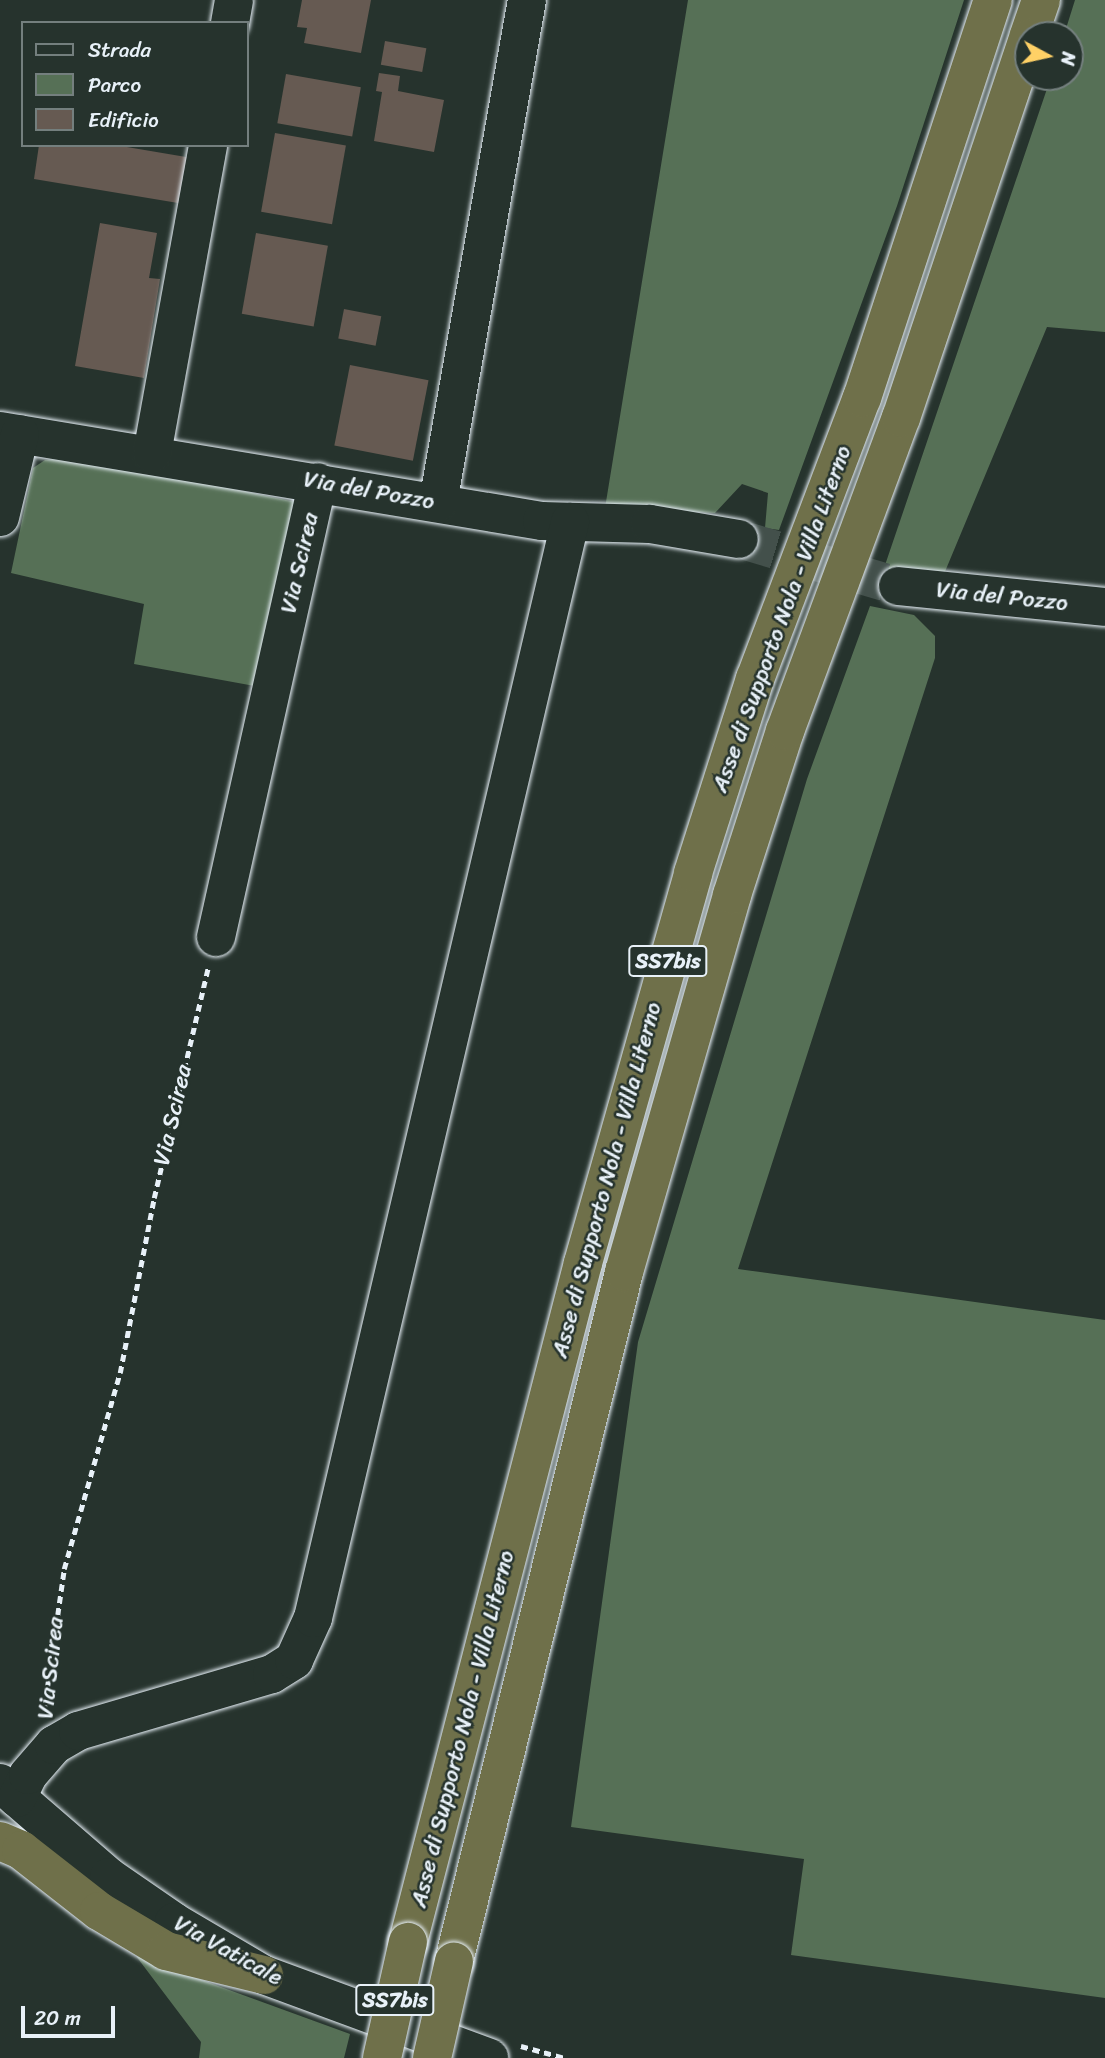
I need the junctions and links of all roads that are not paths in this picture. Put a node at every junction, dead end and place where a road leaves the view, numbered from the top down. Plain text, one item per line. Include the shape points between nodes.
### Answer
1 (234, 0) edge
2 (527, 0) edge
3 (993, 0) edge
4 (1041, 0) edge
5 (230, 21) edge
6 (1034, 21) edge
7 (1014, 82) edge
8 (208, 147) edge
9 (10, 433) edge
10 (152, 454) junction
11 (318, 482) junction
12 (438, 503) junction
13 (0, 517) edge
14 (570, 522) junction
15 (739, 539) tunnel mouth
16 (898, 586) tunnel mouth
17 (1105, 607) edge
18 (216, 937) road end
19 (9, 1790) edge
20 (0, 1841) edge
21 (264, 1975) junction
22 (382, 2058) edge
23 (432, 2058) edge
24 (489, 2058) edge

1 - 5 street
2 - 12 street
3 - 22 highway, Asse di Supporto Nola - Villa Literno / SS7bis, bridge via 862,398 755,679 693,873 583,1263
4 - 6 highway, Asse di Supporto Nola - Villa Literno / SS7bis
7 - 23 highway, Asse di Supporto Nola - Villa Literno / SS7bis, bridge via 901,418 785,731 732,895 624,1272
8 - 10 street
9 - 10 street, Via del Pozzo
9 - 13 street
10 - 11 street, Via del Pozzo
11 - 12 street, Via del Pozzo
11 - 18 street, Via Scirea
12 - 14 street, Via del Pozzo
14 - 15 street, Via del Pozzo via 650,524
14 - 19 street via 313,1618 294,1660 272,1674 78,1731 51,1749
16 - 17 street, Via del Pozzo
19 - 21 street, Via Vaticale via 120,1884
20 - 21 highway via 21,1850 99,1911 166,1951
21 - 24 street, Via Vaticale

